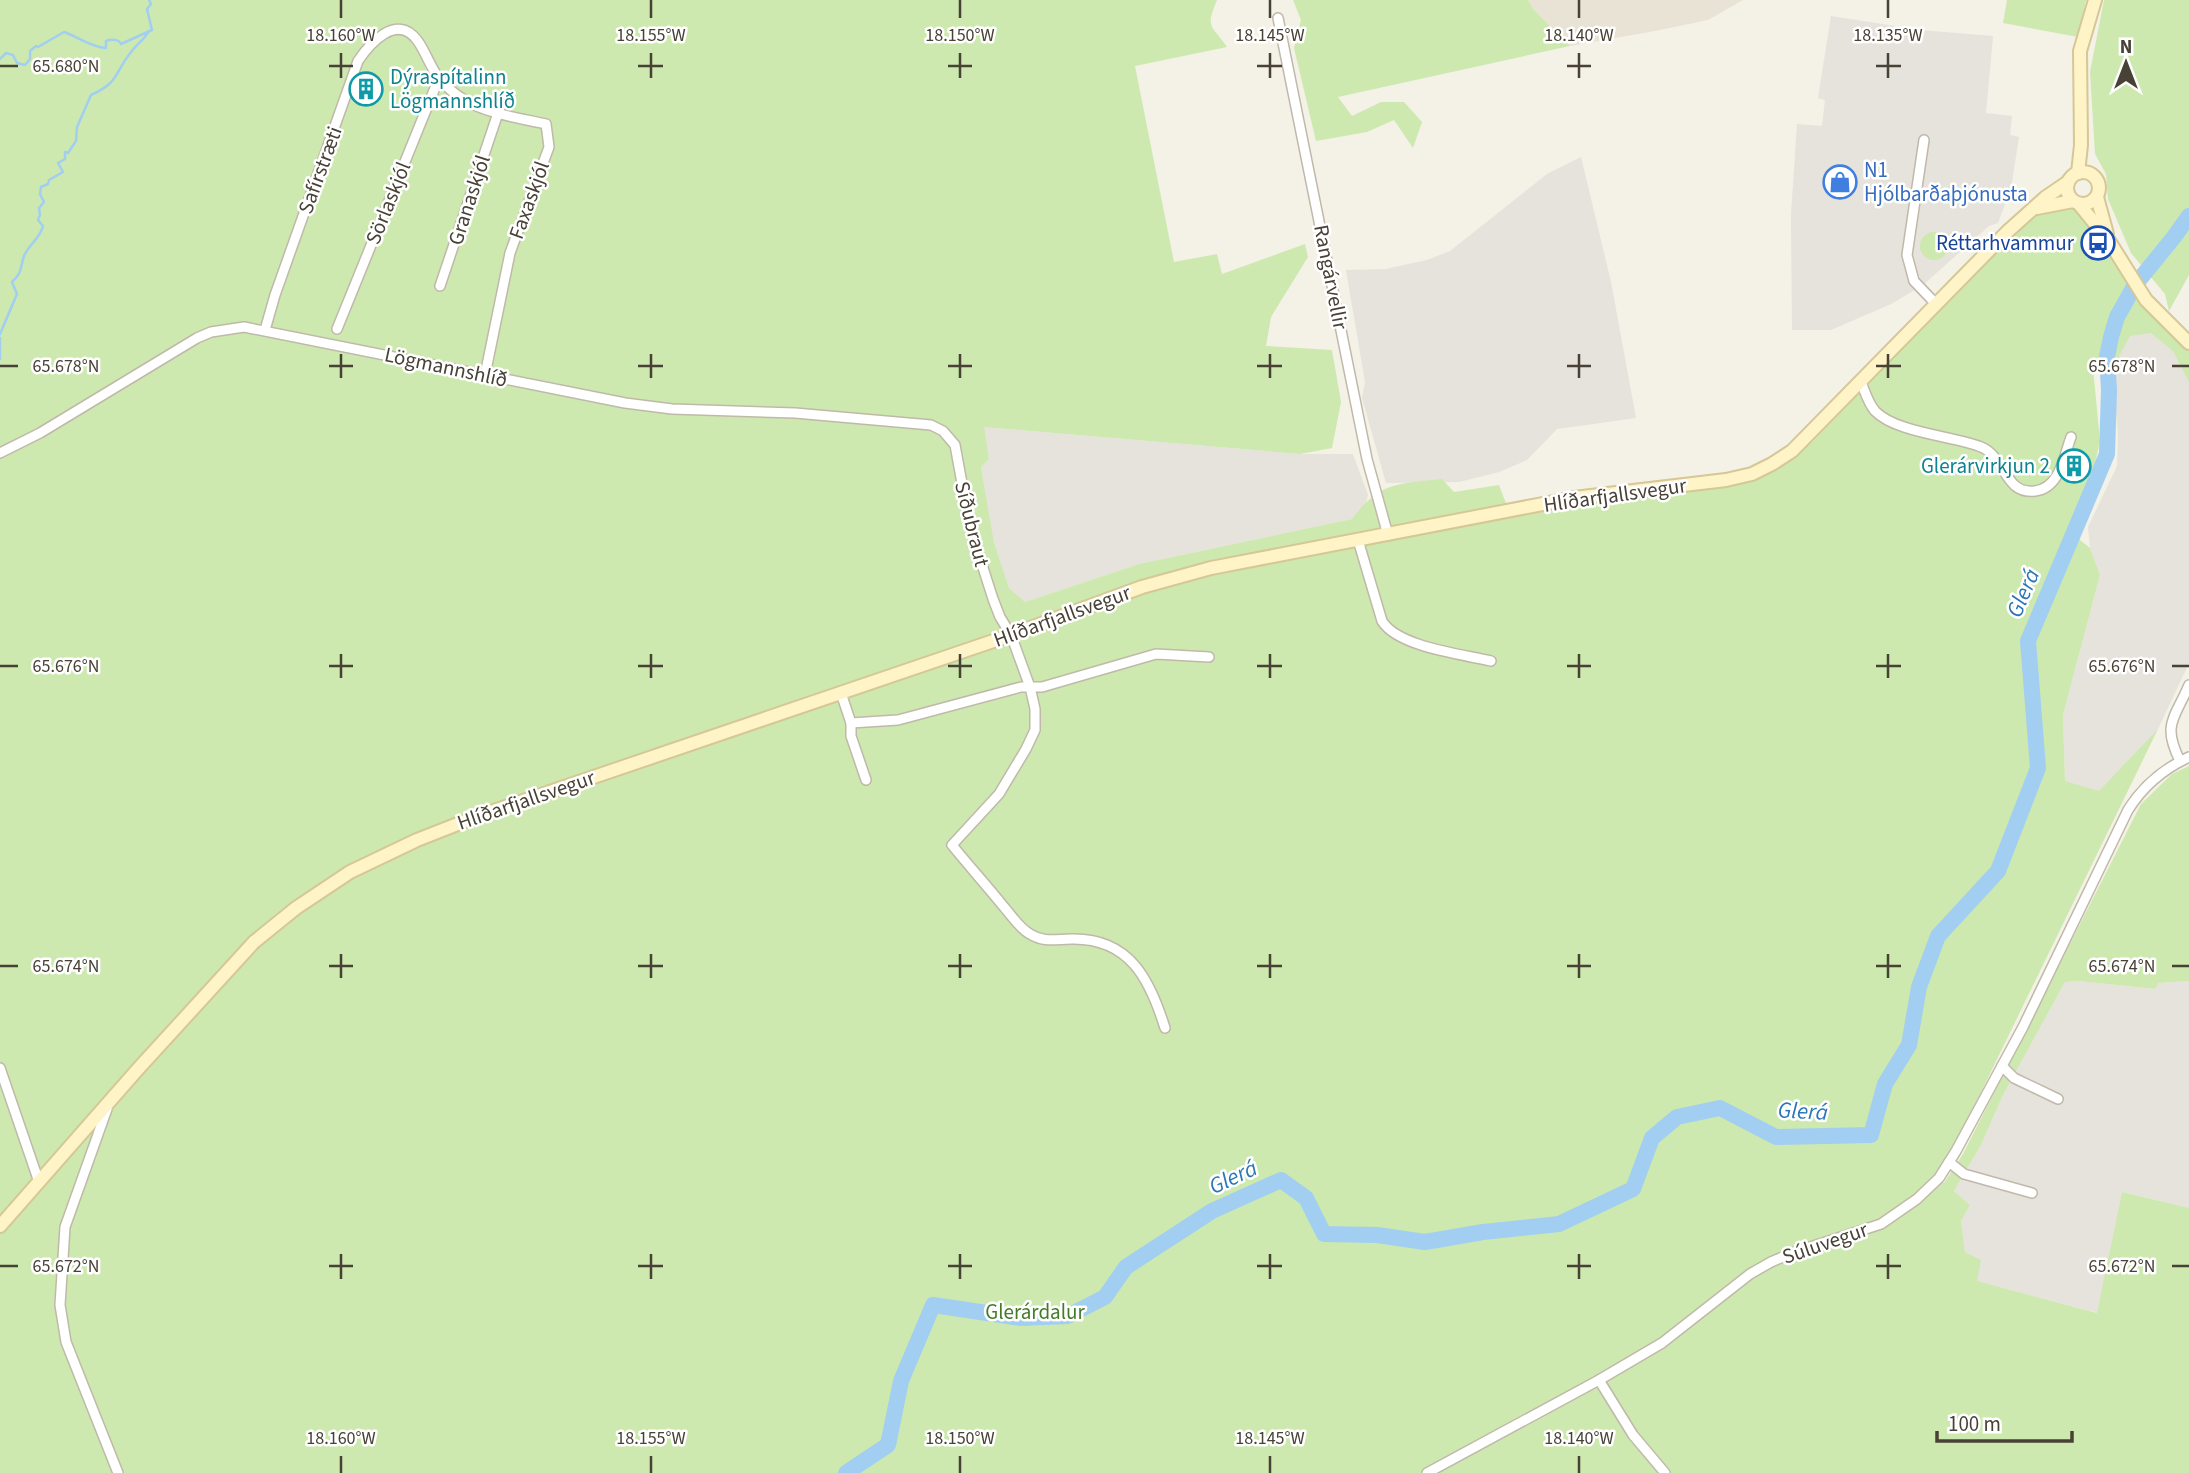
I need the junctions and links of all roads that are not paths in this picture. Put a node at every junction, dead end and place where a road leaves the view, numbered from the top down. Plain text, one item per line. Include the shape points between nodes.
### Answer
1 (2095, 0) edge
2 (1278, 18) dead end
3 (399, 29) joint
4 (439, 78) junction
5 (498, 113) junction
6 (1924, 140) dead end
7 (2084, 173) junction
8 (2068, 183) junction
9 (2097, 197) junction
10 (2076, 202) junction
11 (2034, 209) junction
12 (2109, 242) junction
13 (440, 286) dead end
14 (1936, 304) junction
15 (337, 329) dead end
16 (265, 330) junction
17 (2189, 344) edge
18 (485, 375) junction
19 (1861, 382) junction
20 (925, 424) joint
21 (2071, 437) dead end
22 (0, 453) edge
23 (1388, 535) junction
24 (1359, 540) junction
25 (1011, 635) junction
26 (1209, 657) dead end
27 (1490, 661) dead end
28 (2189, 685) edge
29 (1030, 687) junction
30 (841, 693) junction
31 (851, 723) junction
32 (2185, 759) edge
33 (866, 780) dead end
34 (1165, 1028) dead end
35 (2002, 1066) junction
36 (0, 1068) edge
37 (2058, 1099) dead end
38 (108, 1104) junction
39 (1949, 1162) junction
40 (39, 1182) junction
41 (2032, 1192) dead end
42 (0, 1226) edge
43 (1599, 1380) junction
44 (118, 1473) edge
45 (1427, 1473) edge
46 (1665, 1473) edge

1 - 7 main road via 2080,51
2 - 23 street, Rangárvellir via 1367,459
3 - 4 street, Faxaskjól via 416,39
3 - 16 street, Safírstræti via 376,38 358,61
4 - 5 street, Faxaskjól via 462,99
4 - 15 street, Sörlaskjól
5 - 13 street, Granaskjól
5 - 18 street, Faxaskjól via 547,124 549,147 510,253
6 - 14 street via 1907,255 1914,281
7 - 8 main road
7 - 9 main road via 2099,183
8 - 10 main road
8 - 11 main road, Hlíðarfjallsvegur
9 - 10 main road via 2089,204
9 - 12 main road
10 - 11 main road, Hlíðarfjallsvegur
10 - 12 main road
11 - 14 main road, Hlíðarfjallsvegur
12 - 17 main road via 2146,300
14 - 19 main road, Hlíðarfjallsvegur
16 - 18 street, Lögmannshlíð
16 - 22 street, Lögmannshlíð via 228,328 197,338
18 - 20 street, Lögmannshlíð via 672,409
19 - 21 street via 1870,405 1882,417 1926,434 1981,447 1993,454 2008,480 2022,490 2040,491 2054,481
19 - 23 main road, Hlíðarfjallsvegur via 1792,451 1752,474 1574,498
20 - 25 street, Síðubraut via 943,431 955,445 970,527 993,599
23 - 24 main road, Hlíðarfjallsvegur
24 - 25 main road, Hlíðarfjallsvegur via 1175,578
24 - 27 street via 1382,621 1390,632
25 - 29 street, Síðubraut
25 - 30 main road, Hlíðarfjallsvegur
26 - 29 street via 1156,654
28 - 32 street via 2169,728 2170,738
29 - 31 street via 898,720
29 - 34 street, Síðubraut via 1035,730 1026,749 999,794 952,845 1028,933 1047,941 1091,941 1125,957 1151,987
30 - 31 street
30 - 38 main road, Hlíðarfjallsvegur via 472,818 349,872 254,942
31 - 33 street
32 - 35 street, Súluvegur via 2155,778 2128,810
35 - 37 street
35 - 39 street, Súluvegur
36 - 40 street
38 - 40 main road, Hlíðarfjallsvegur
38 - 44 street, Hlíðarfjallsvegur via 65,1227 60,1305 66,1342
39 - 41 street via 1964,1174
39 - 43 street, Súluvegur via 1917,1199 1881,1224 1793,1252 1750,1274 1662,1343
40 - 42 main road, Hlíðarfjallsvegur
43 - 45 street, Súluvegur
43 - 46 street via 1633,1435

